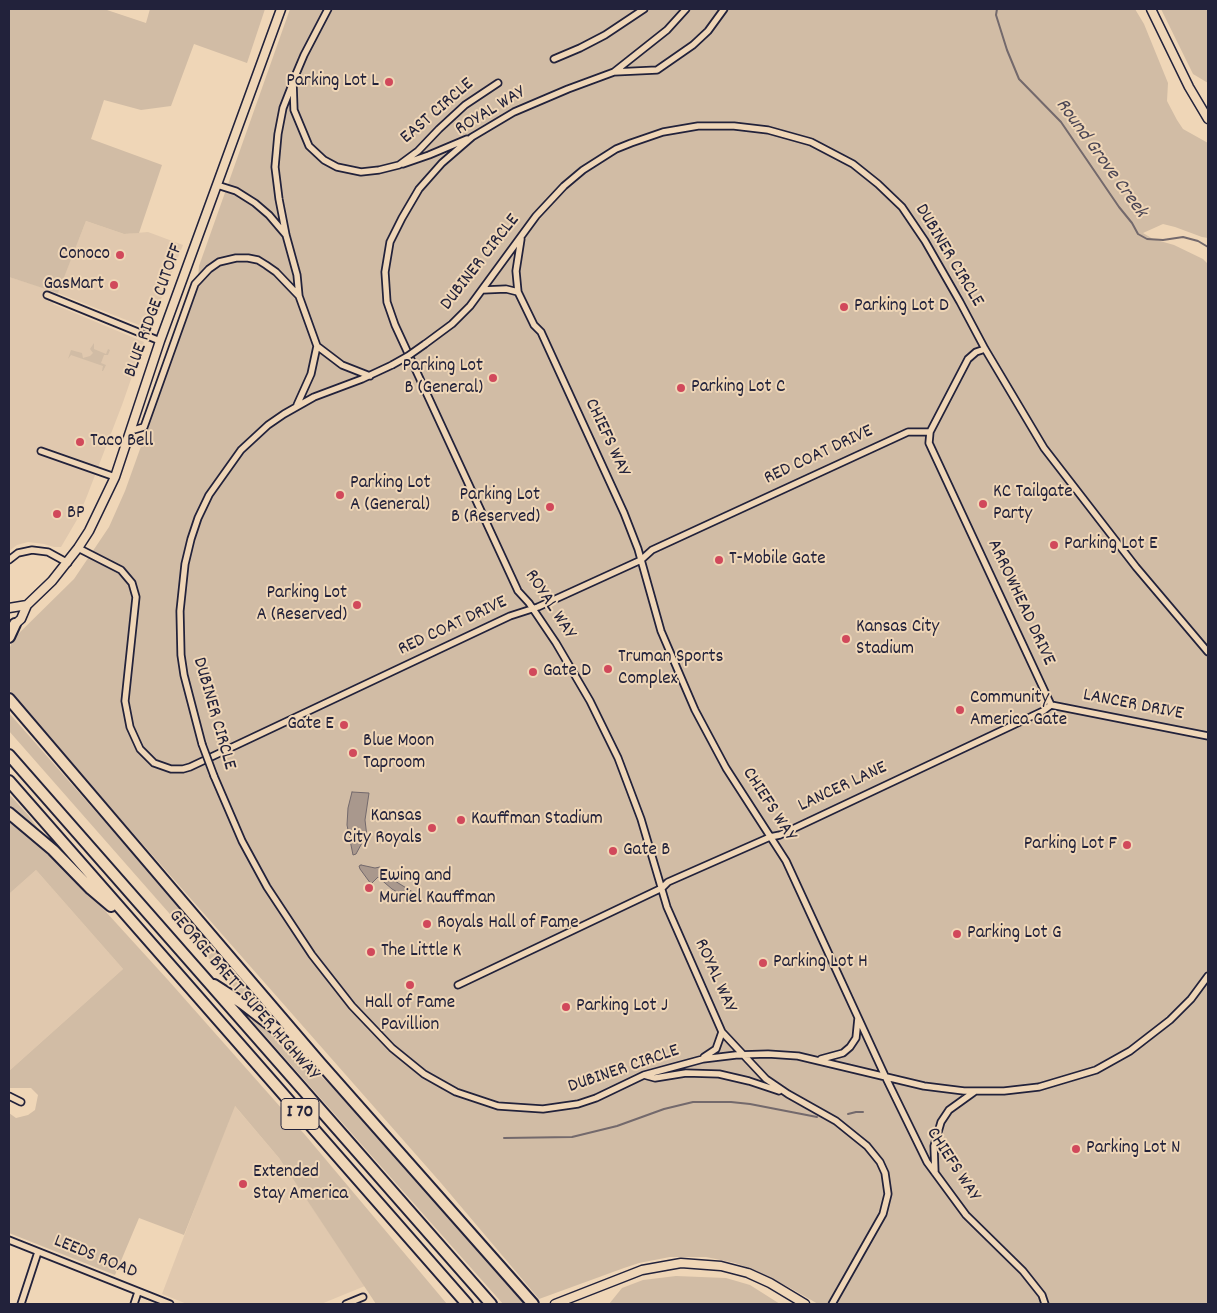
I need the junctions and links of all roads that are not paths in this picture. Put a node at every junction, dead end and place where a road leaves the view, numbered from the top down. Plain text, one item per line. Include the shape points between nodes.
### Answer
1 (281, 9) edge
2 (328, 9) edge
3 (644, 9) edge
4 (686, 9) edge
5 (724, 9) edge
6 (1151, 9) edge
7 (554, 59) dead end
8 (614, 72) junction
9 (294, 81) junction
10 (498, 82) dead end
11 (1208, 117) edge
12 (472, 137) junction
13 (399, 165) junction
14 (217, 185) junction
15 (286, 235) junction
16 (521, 236) junction
17 (484, 290) junction
18 (518, 292) junction
19 (47, 295) dead end
20 (298, 296) junction
21 (160, 341) junction
22 (317, 346) junction
23 (985, 349) junction
24 (370, 376) junction
25 (298, 405) junction
26 (130, 431) junction
27 (930, 432) junction
28 (41, 450) dead end
29 (115, 477) junction
30 (78, 548) junction
31 (9, 560) edge
32 (641, 560) junction
33 (68, 563) junction
34 (27, 605) junction
35 (9, 608) edge
36 (532, 608) junction
37 (12, 627) edge
38 (9, 637) edge
39 (1208, 652) edge
40 (9, 699) edge
41 (1051, 705) junction
42 (1208, 736) edge
43 (9, 755) edge
44 (9, 781) edge
45 (9, 813) edge
46 (770, 837) junction
47 (662, 888) junction
48 (134, 924) junction
49 (1208, 976) edge
50 (203, 977) junction
51 (458, 985) dead end
52 (858, 1016) junction
53 (722, 1032) junction
54 (742, 1054) junction
55 (819, 1060) junction
56 (694, 1061) junction
57 (320, 1063) junction
58 (644, 1075) junction
59 (885, 1076) junction
60 (974, 1092) junction
61 (788, 1094) junction
62 (9, 1096) edge
63 (21, 1102) dead end
64 (936, 1175) junction
65 (9, 1240) edge
66 (38, 1252) junction
67 (138, 1292) junction
68 (363, 1297) dead end
69 (558, 1303) edge
70 (21, 1304) edge
71 (134, 1304) edge
72 (170, 1304) edge
73 (346, 1304) edge
74 (467, 1304) edge
75 (491, 1304) edge
76 (533, 1304) edge
77 (805, 1304) edge
78 (832, 1304) edge
79 (1046, 1304) edge

1 - 14 main road, BLUE RIDGE CUTOFF
2 - 9 street, EAST CIRCLE
3 - 7 street via 605,35
4 - 8 street, ROYAL WAY via 667,30
5 - 8 street via 708,31 657,70
6 - 11 main road via 1189,87
8 - 12 street, ROYAL WAY via 514,112
9 - 13 street, EAST CIRCLE via 294,110 301,131 309,146 324,160 361,172
9 - 15 street via 283,108 275,167
10 - 13 street, EAST CIRCLE via 465,105
12 - 13 street, EAST CIRCLE
12 - 36 street, ROYAL WAY via 419,189 402,218 390,242 385,272 387,302 518,591
14 - 15 street via 255,202
14 - 21 main road, BLUE RIDGE CUTOFF
15 - 20 street
16 - 17 street, DUBINER CIRCLE
16 - 18 street, CHIEFS WAY via 516,271
16 - 23 street, DUBINER CIRCLE via 575,177 598,159 631,143 663,132 698,126 751,127 782,133 840,156 891,195 926,241
17 - 18 street
17 - 24 street, DUBINER CIRCLE, bridge via 452,324 408,356
18 - 32 street, CHIEFS WAY via 540,332 624,513
19 - 21 street
20 - 22 street
20 - 26 street via 276,272 258,260 236,258 209,269 195,284 144,427
21 - 26 main road, BLUE RIDGE CUTOFF
22 - 24 street via 342,365
22 - 25 street via 311,374
23 - 27 street via 968,359
23 - 39 street, DUBINER CIRCLE via 1049,454 1136,567
24 - 25 street, DUBINER CIRCLE
25 - 58 street, DUBINER CIRCLE, bridge via 268,425 241,450 209,495 191,539 181,597 181,655 202,744 232,820 254,864 312,955 352,1006 377,1033 441,1085 498,1106 556,1108 596,1098
26 - 29 main road, BLUE RIDGE CUTOFF
27 - 32 street, RED COAT DRIVE via 908,432 652,550
27 - 41 street, ARROWHEAD DRIVE via 929,443
28 - 29 street
29 - 30 main road, BLUE RIDGE CUTOFF
30 - 33 main road, BLUE RIDGE CUTOFF
30 - 36 street, RED COAT DRIVE via 121,570 132,583 136,597 126,693 128,717 144,754 154,763 171,769 190,767
31 - 33 street via 18,553 32,550 48,552
32 - 36 street, RED COAT DRIVE
32 - 46 street, CHIEFS WAY via 661,631 695,710 723,763
33 - 34 main road, BLUE RIDGE CUTOFF
34 - 35 main road
34 - 37 main road, BLUE RIDGE CUTOFF
36 - 47 street, ROYAL WAY via 556,643 618,758
37 - 38 highway
40 - 57 highway
41 - 42 street, LANCER DRIVE
41 - 46 street, LANCER LANE
43 - 50 highway, GEORGE BRETT SUPER HIGHWAY / I 70
44 - 48 highway, GEORGE BRETT SUPER HIGHWAY / I 70
45 - 48 highway
46 - 47 street, LANCER LANE via 668,882
46 - 52 street, CHIEFS WAY via 786,861
47 - 51 street, LANCER LANE
47 - 53 street, ROYAL WAY via 666,907
48 - 74 highway, GEORGE BRETT SUPER HIGHWAY / I 70
49 - 60 street, DUBINER CIRCLE via 1170,1020 1131,1050 1096,1070 1039,1087
50 - 57 highway
50 - 75 highway, GEORGE BRETT SUPER HIGHWAY / I 70
52 - 55 street via 856,1038 850,1047 843,1053
52 - 59 street, CHIEFS WAY
53 - 54 street, ROYAL WAY
53 - 56 street via 716,1049
54 - 55 street, DUBINER CIRCLE
54 - 56 street, DUBINER CIRCLE
54 - 61 street, ROYAL WAY via 766,1080
55 - 59 street, DUBINER CIRCLE
56 - 58 street, DUBINER CIRCLE
57 - 76 highway
58 - 61 street via 655,1078 686,1073 719,1074
59 - 60 street, DUBINER CIRCLE via 924,1086
59 - 64 street, CHIEFS WAY
60 - 64 street via 949,1110 941,1122 934,1146
61 - 78 street, ROYAL WAY via 836,1121 867,1146 880,1162 888,1183 883,1214
62 - 63 street
64 - 79 street, CHIEFS WAY via 966,1215 1023,1271
65 - 66 street, LEEDS ROAD
66 - 67 street, LEEDS ROAD
66 - 70 street
67 - 71 street
67 - 72 street, LEEDS ROAD
68 - 73 street
69 - 77 main road via 642,1270 681,1263 721,1266 748,1273

